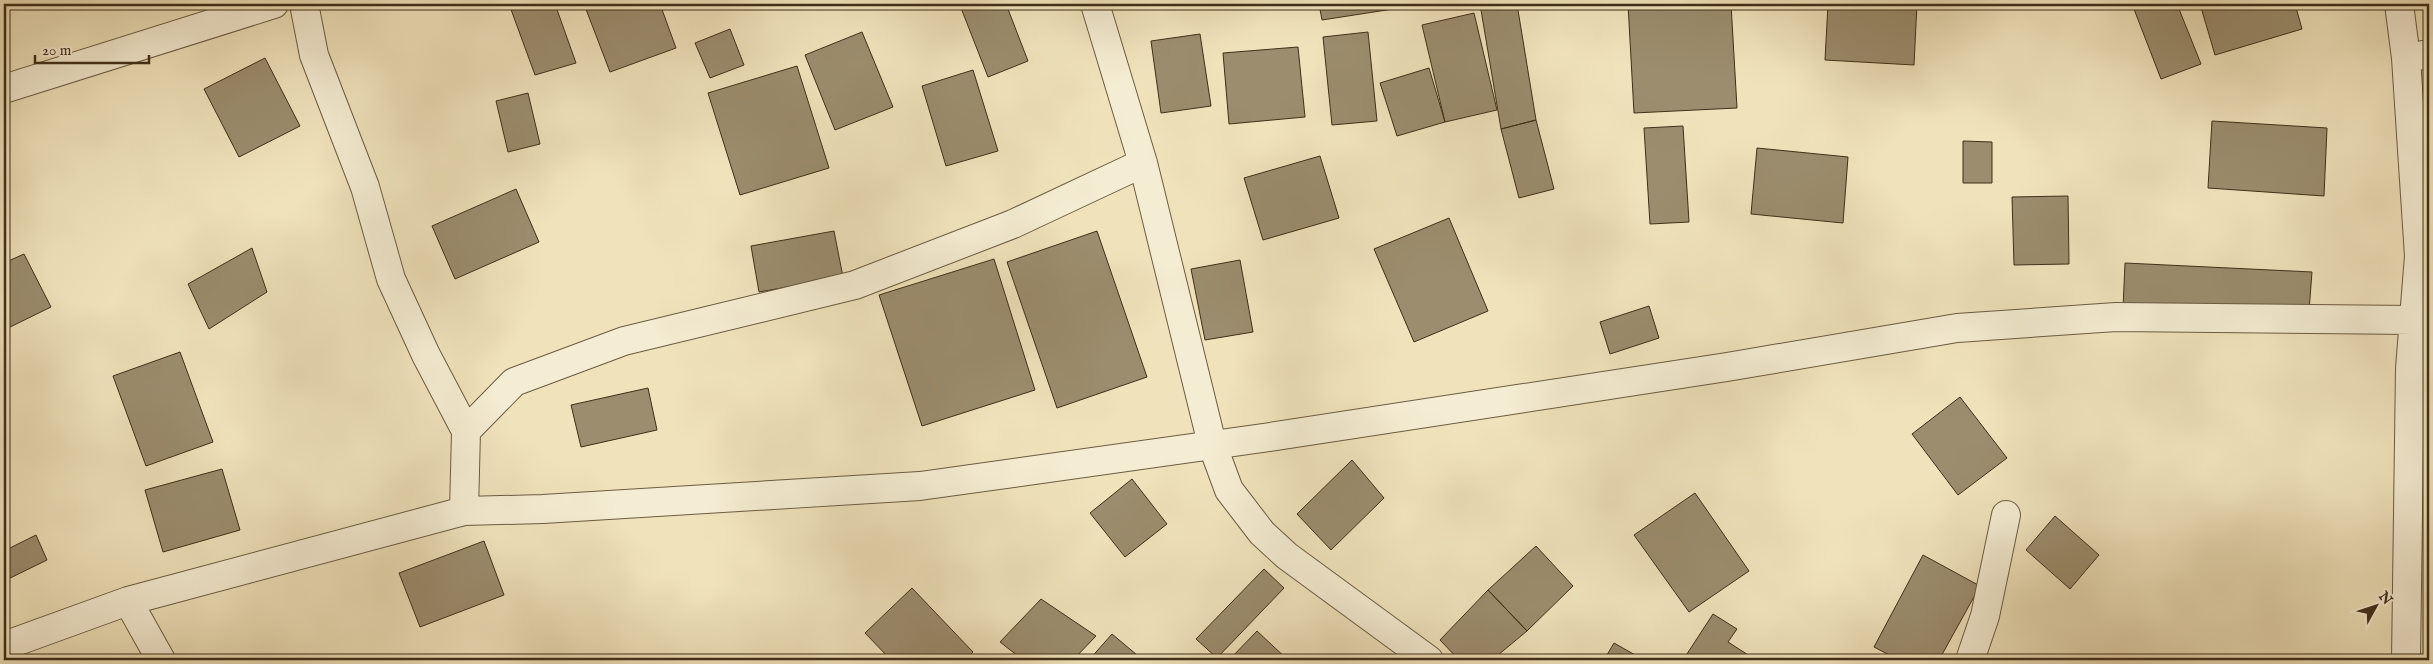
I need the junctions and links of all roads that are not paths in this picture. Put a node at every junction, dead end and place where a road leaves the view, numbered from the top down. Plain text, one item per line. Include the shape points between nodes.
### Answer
1 (274, 4) edge
2 (304, 4) edge
3 (1095, 4) edge
4 (2399, 4) edge
5 (2418, 56) edge
6 (4, 89) edge
7 (1143, 163) junction
8 (2413, 320) junction
9 (466, 431) junction
10 (1212, 444) junction
11 (464, 511) junction
12 (2006, 515) dead end
13 (128, 601) junction
14 (4, 646) edge
15 (161, 660) edge
16 (1429, 660) edge
17 (1970, 660) edge
18 (2406, 660) edge

1 - 6 street
2 - 9 street via 314,55 366,187 391,279
3 - 7 street
4 - 5 street
5 - 8 street via 2419,256
7 - 9 street via 1013,224 855,284 624,341 514,382
7 - 10 street
8 - 10 street via 2116,317 1957,328 1717,369
8 - 18 street
9 - 11 street
10 - 11 street via 920,486
10 - 16 street via 1229,490 1262,533 1334,592
11 - 13 street
12 - 17 street via 1985,616
13 - 14 street
13 - 15 street

